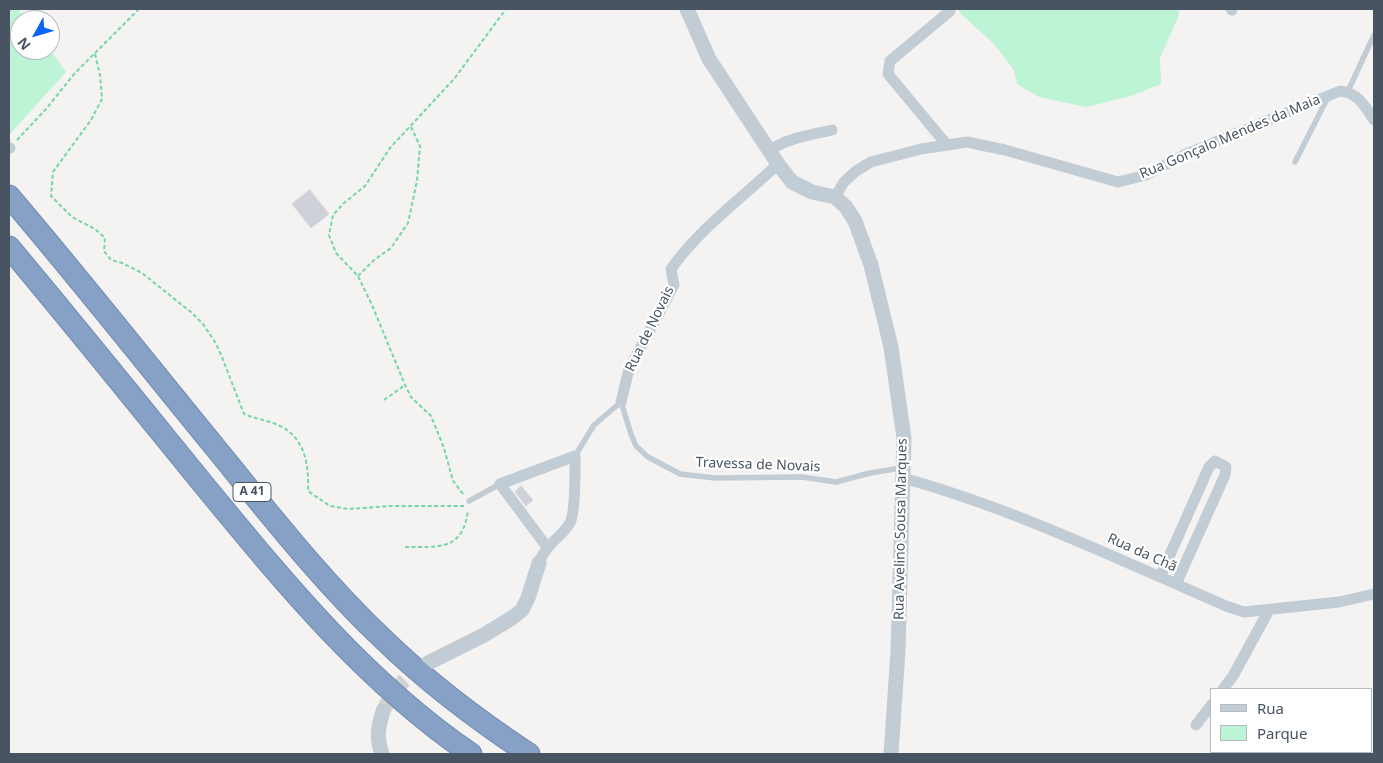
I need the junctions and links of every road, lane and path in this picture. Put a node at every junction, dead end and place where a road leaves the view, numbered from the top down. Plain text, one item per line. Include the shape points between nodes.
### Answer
1 (139, 9) edge
2 (506, 9) edge
3 (687, 9) edge
4 (950, 11) dead end
5 (1374, 35) edge
6 (95, 54) dead end
7 (1348, 91) junction
8 (1329, 94) junction
9 (1374, 120) edge
10 (411, 126) junction
11 (832, 130) dead end
12 (946, 145) junction
13 (9, 148) edge
14 (769, 151) junction
15 (1295, 162) dead end
16 (778, 164) junction
17 (9, 196) edge
18 (835, 197) junction
19 (9, 247) edge
20 (358, 276) junction
21 (405, 385) junction
22 (384, 400) dead end
23 (621, 402) junction
24 (575, 456) junction
25 (903, 473) junction
26 (500, 484) junction
27 (469, 504) junction
28 (405, 547) dead end
29 (547, 547) junction
30 (539, 563) joint
31 (1160, 578) junction
32 (1176, 584) junction
33 (1374, 594) edge
34 (1269, 610) junction
35 (428, 663) tunnel mouth
36 (1224, 688) edge
37 (1210, 707) edge
38 (383, 711) tunnel mouth
39 (1196, 725) dead end
40 (382, 754) edge
41 (471, 754) edge
42 (529, 754) edge
43 (891, 754) edge

1 - 13 path
2 - 10 path via 454,79
3 - 14 street via 709,59
4 - 12 street via 890,61 888,74
5 - 7 lane
6 - 27 path via 102,99 91,120 53,172 51,196 72,217 96,229 105,238 104,251 112,260 142,273 203,324 222,357 244,414 276,424 298,439 307,462 308,491 318,499 330,506 348,509
7 - 8 street, Rua Gonçalo Mendes da Maia
7 - 9 street via 1366,107
8 - 12 street, Rua Gonçalo Mendes da Maia via 1186,154 1146,175 1118,182 1005,150 967,142
8 - 15 lane
10 - 20 path via 420,146 408,223 391,248
10 - 20 path via 390,148 365,186 332,215 328,236 336,253
11 - 14 street via 793,140
12 - 18 street, Rua Gonçalo Mendes da Maia via 871,162 844,182
14 - 16 street
16 - 18 street via 792,182 812,192
16 - 23 street, Rua de Novais via 707,227 670,269 674,285 630,369
17 - 42 highway, A 41 via 339,595 426,678
18 - 25 street, Rua Avelino Sousa Marques via 855,221 871,265 891,347 904,438
19 - 41 highway, A 41 via 246,536 335,638 383,684
20 - 21 path
21 - 22 path
21 - 27 path via 431,416 453,481
23 - 24 lane via 594,425
23 - 25 lane, Travessa de Novais via 636,446 648,457 680,474 715,478 802,477 836,482 870,473
24 - 26 street
24 - 29 street via 570,522
25 - 31 street, Rua da Chã via 1043,526
25 - 43 street, Rua Avelino Sousa Marques via 898,651
26 - 27 lane
26 - 29 street
27 - 28 path via 467,520 459,536 450,544
29 - 30 street
30 - 35 street via 522,610 484,635
31 - 32 street, Rua da Chã
31 - 32 street via 1209,467 1215,461 1226,467 1225,475
32 - 34 street, Rua da Chã via 1244,612
33 - 34 street, Rua da Chã via 1339,602
34 - 36 street
37 - 39 street
38 - 40 street via 377,730

